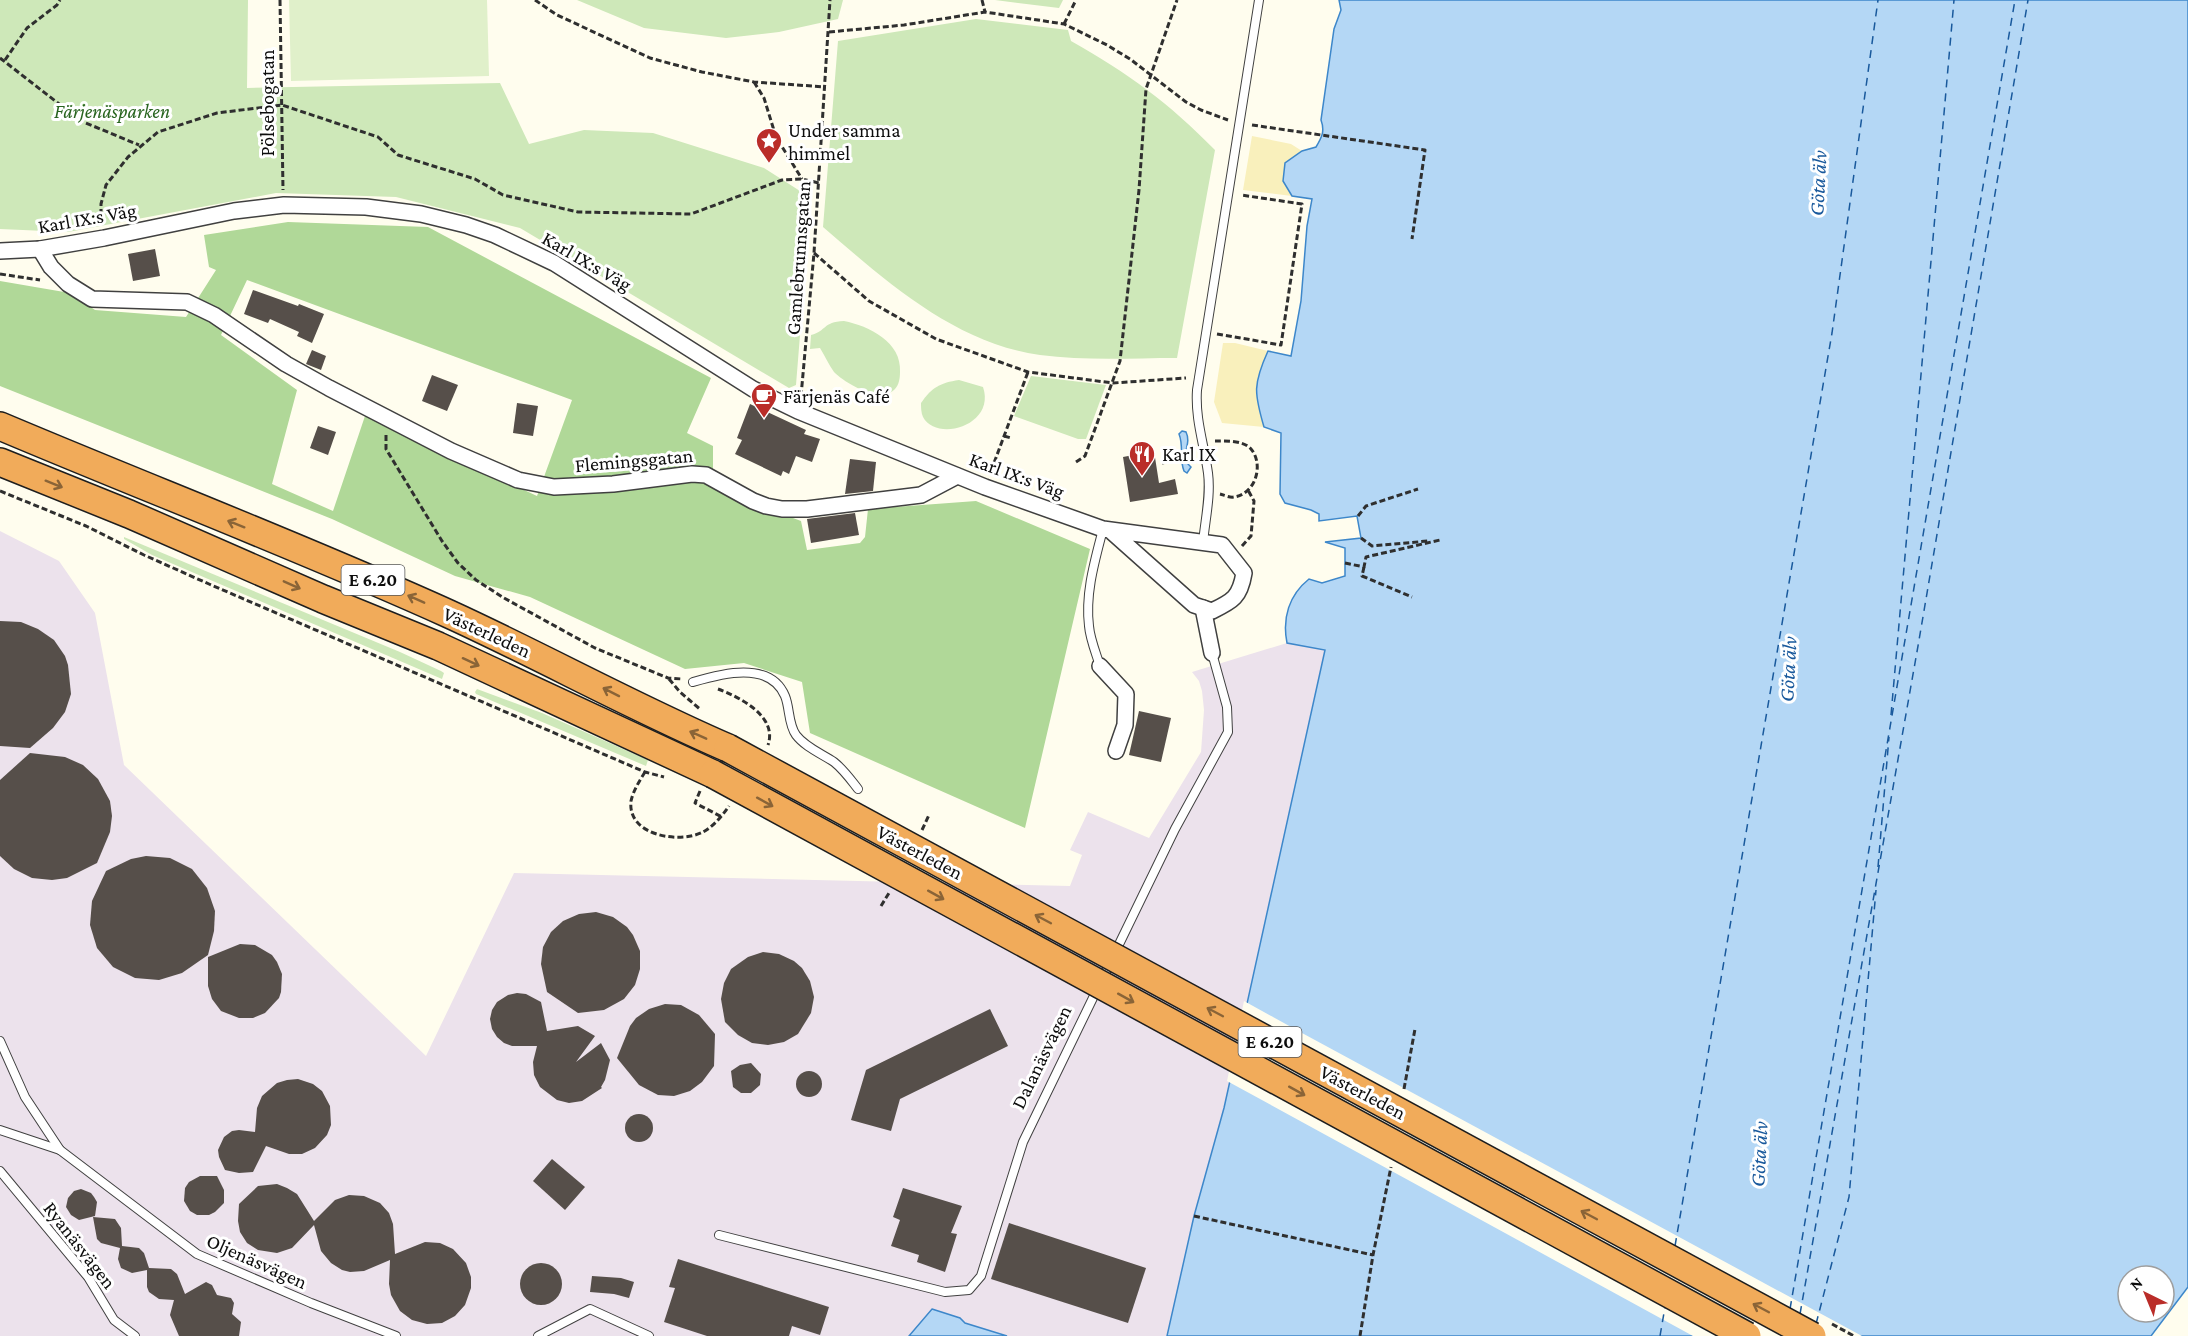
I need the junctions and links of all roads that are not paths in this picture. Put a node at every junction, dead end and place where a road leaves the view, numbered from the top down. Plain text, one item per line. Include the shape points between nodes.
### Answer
1 (1259, 0) edge
2 (40, 249) junction
3 (0, 251) edge
4 (0, 426) edge
5 (0, 462) edge
6 (957, 476) junction
7 (1108, 531) junction
8 (1203, 543) junction
9 (1203, 608) junction
10 (1212, 653) joint
11 (1100, 666) joint
12 (693, 681) dead end
13 (1116, 752) dead end
14 (858, 789) dead end
15 (0, 1041) edge
16 (0, 1130) edge
17 (60, 1150) junction
18 (0, 1171) edge
19 (719, 1234) dead end
20 (135, 1336) edge
21 (396, 1336) edge
22 (538, 1336) edge
23 (649, 1336) edge
24 (1747, 1336) edge
25 (1812, 1336) edge

1 - 8 lane via 1199,377 1196,407 1209,492
2 - 3 street, Karl IX:s Väg
2 - 6 street, Karl IX:s Väg via 284,205 366,207 466,225 554,262 753,389
2 - 6 street, Flemingsgatan via 68,284 92,299 188,302 286,364 387,420 518,480 554,487 706,475 766,506 807,509 921,495
25 -> 4 highway, Västerleden / E 6.20, bridge via 728,748 340,565
5 -> 24 highway, Västerleden / E 6.20, bridge via 438,646 707,781
6 - 7 street, Karl IX:s Väg
7 - 8 street, Karl IX:s Väg
7 - 9 street, Karl IX:s Väg via 1194,605
7 - 11 lane via 1091,580 1088,612
8 - 9 street, Karl IX:s Väg via 1222,545 1244,573 1241,590 1228,603 1212,611
9 - 10 street, Dalanäsvägen
10 - 19 lane, Dalanäsvägen via 1227,707 1228,732 1175,829 1023,1142 981,1276 969,1290 945,1292
11 - 13 street via 1126,694 1125,725
12 - 14 lane via 723,673 769,679 785,697 795,734 844,771
15 - 17 lane, Oljenäsvägen via 26,1097
16 - 17 lane, Oljenäsvägen
17 - 21 lane, Oljenäsvägen via 197,1254
18 - 20 lane, Ryanäsvägen via 87,1277 114,1320
22 - 23 lane via 590,1309

